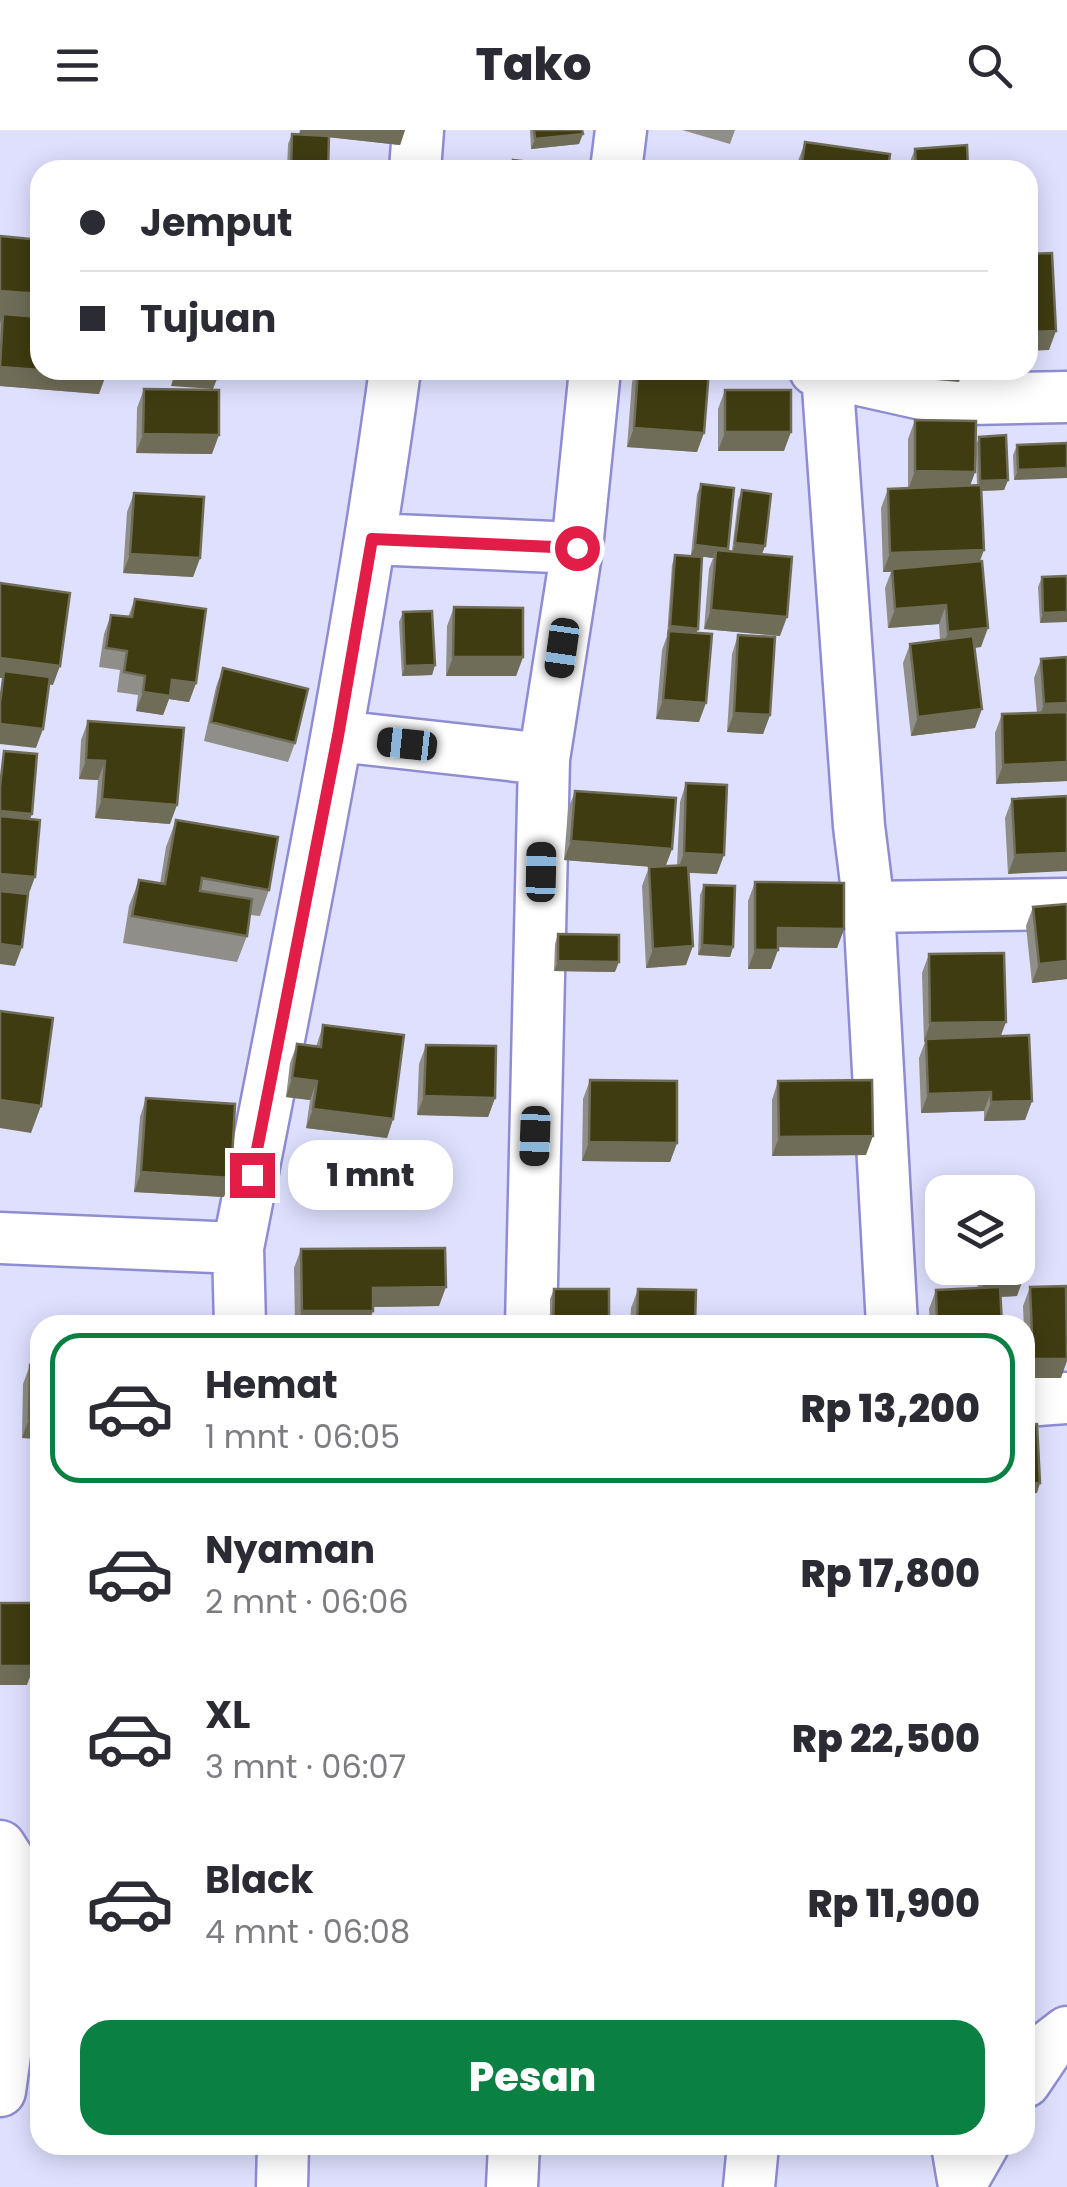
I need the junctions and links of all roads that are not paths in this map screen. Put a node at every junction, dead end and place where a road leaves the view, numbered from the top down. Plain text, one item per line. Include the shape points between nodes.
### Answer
1 (418, 130) edge
2 (620, 130) edge
3 (416, 160) edge
4 (617, 160) edge
5 (394, 380) edge
6 (593, 380) edge
7 (822, 380) edge
8 (858, 380) edge
9 (1067, 397) edge
10 (372, 539) junction
11 (577, 548) junction
12 (338, 736) junction
13 (544, 758) junction
14 (1067, 904) edge
15 (869, 907) junction
16 (0, 1238) edge
17 (238, 1248) junction
18 (240, 1315) edge
19 (531, 1315) edge
20 (891, 1315) edge
21 (1067, 1398) edge
22 (1035, 1400) edge
23 (18, 1861) edge
24 (1067, 2032) edge
25 (1035, 2067) edge
26 (0, 2091) edge
27 (283, 2155) edge
28 (514, 2155) edge
29 (752, 2155) edge
30 (282, 2187) edge
31 (512, 2187) edge
32 (749, 2187) edge

1 - 3 street
2 - 4 street
5 - 10 street
6 - 11 street
7 - 15 street
8 - 9 street via 970,399
10 - 11 street
10 - 12 street
11 - 13 street
12 - 13 street
12 - 17 street
13 - 19 street
14 - 15 street
15 - 20 street
16 - 17 street
17 - 18 street
21 - 22 street
23 - 26 street via 20,1946
24 - 25 street
27 - 30 street
28 - 31 street
29 - 32 street

